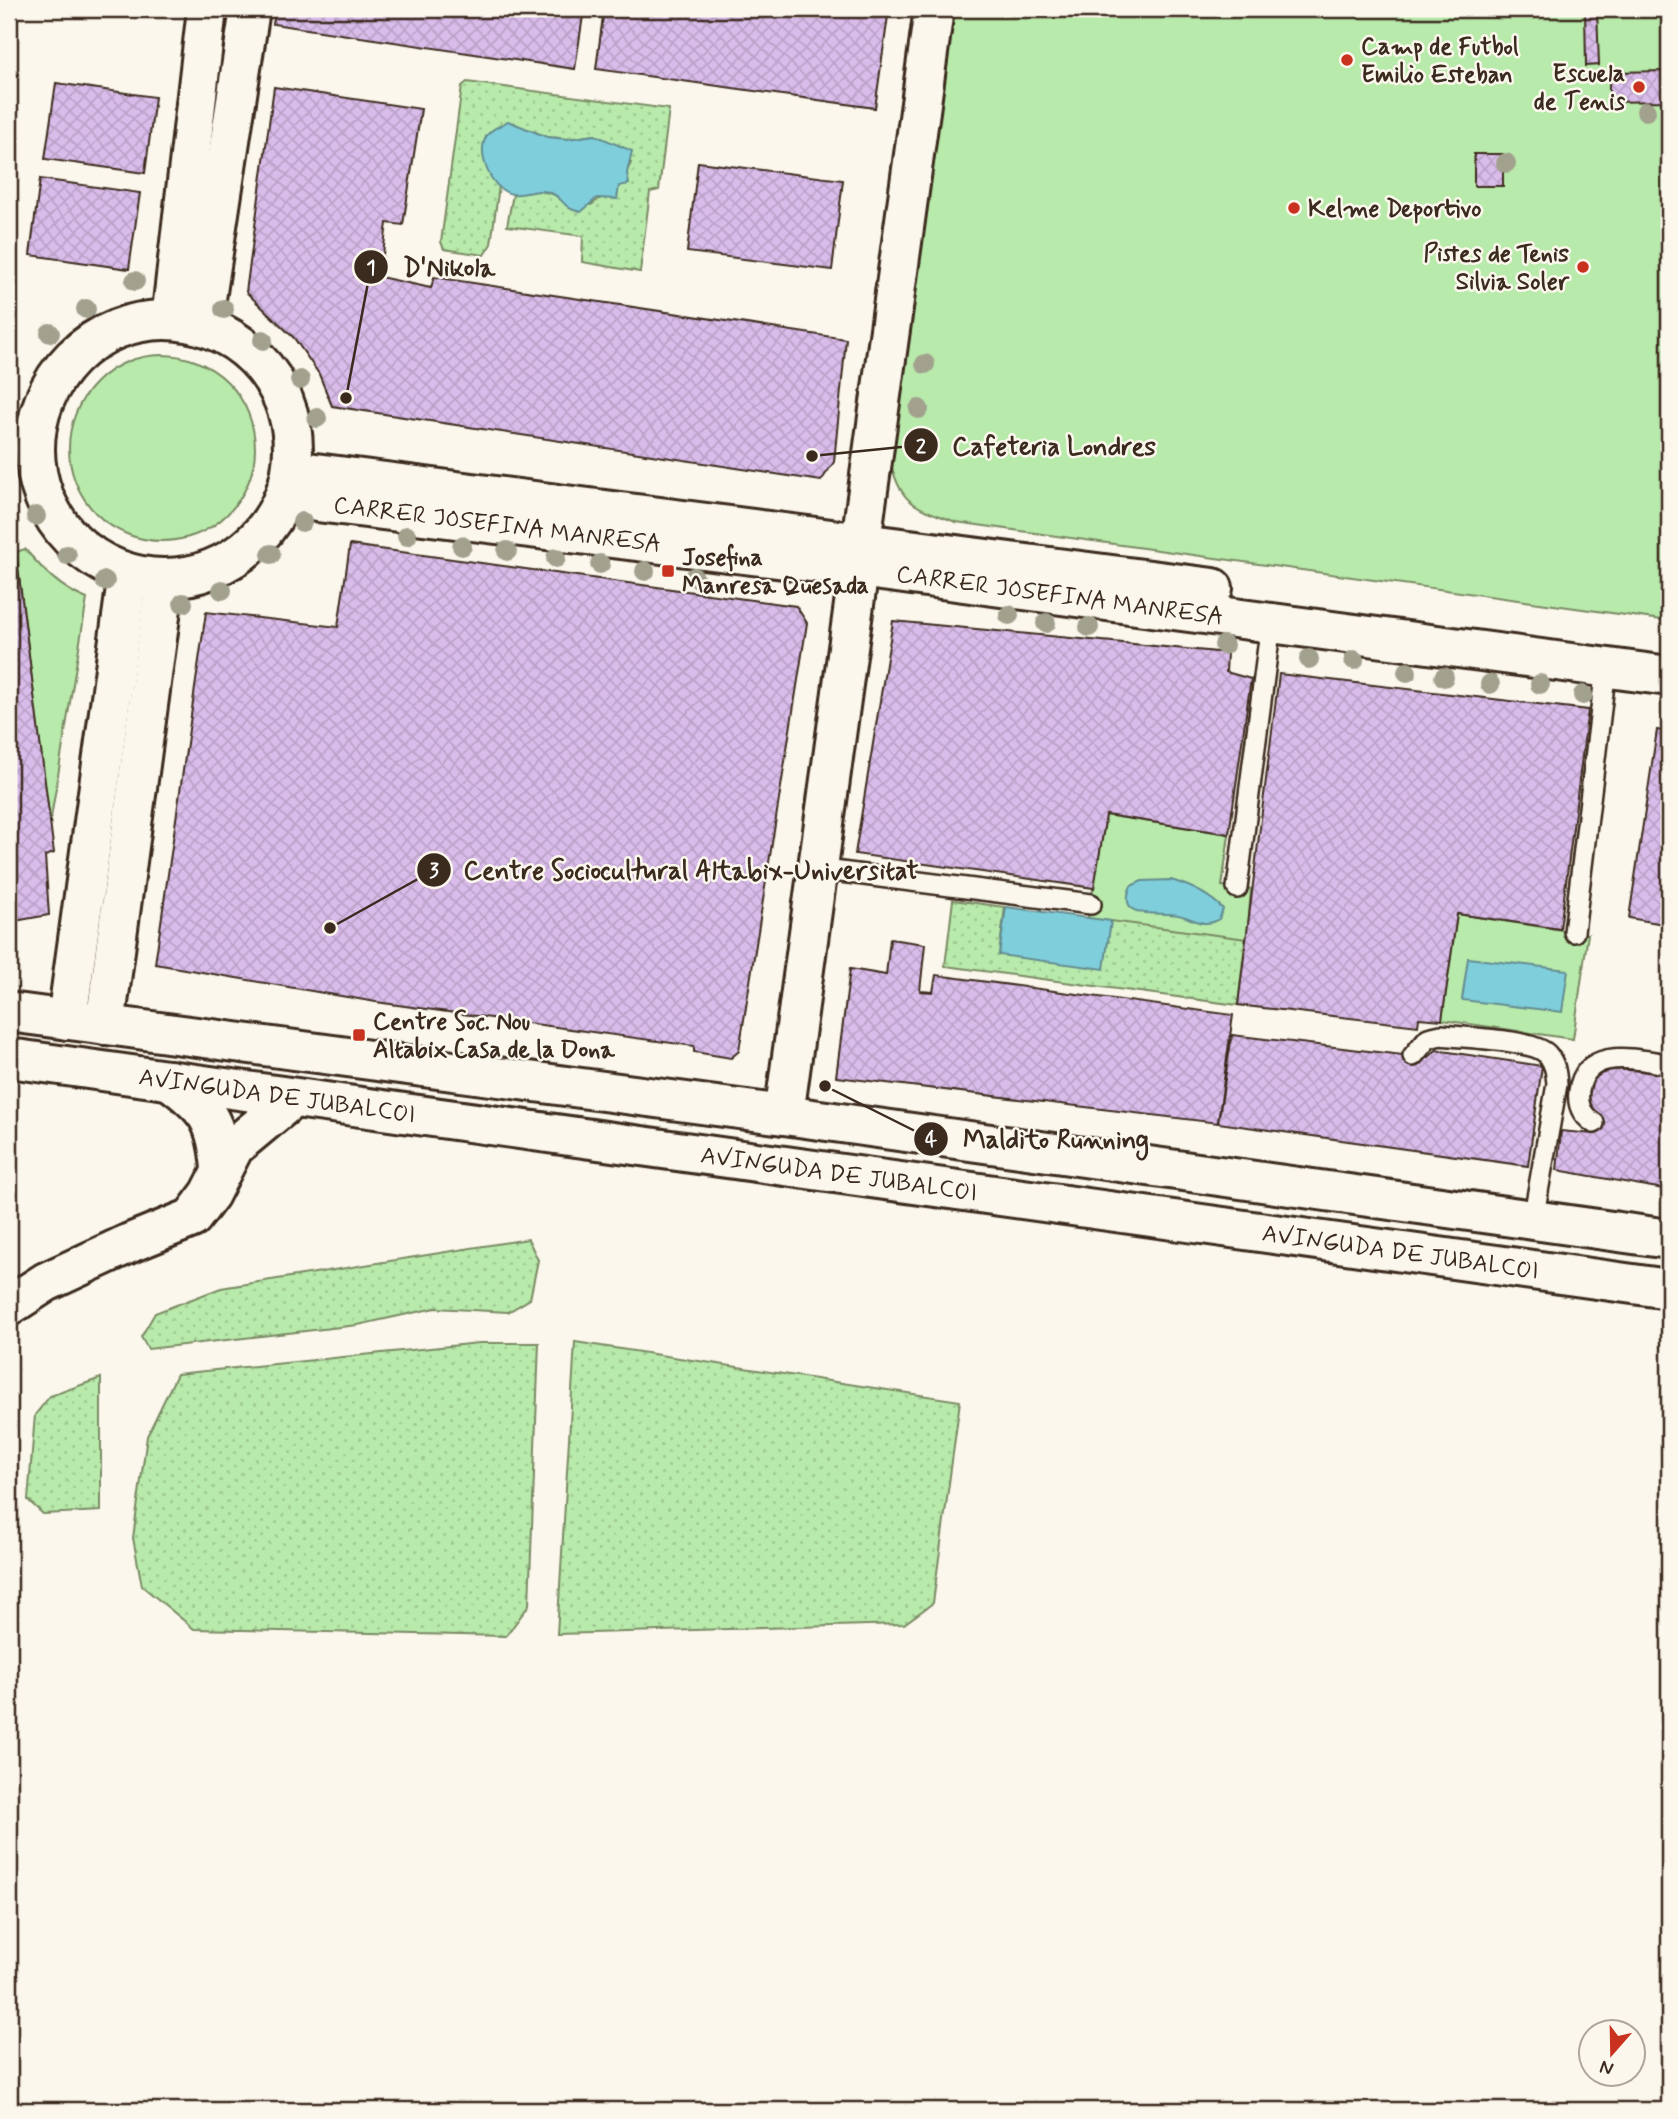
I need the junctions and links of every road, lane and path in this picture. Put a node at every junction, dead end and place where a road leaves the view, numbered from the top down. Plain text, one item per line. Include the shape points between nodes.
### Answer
1 (207, 9) edge
2 (250, 9) edge
3 (934, 9) edge
4 (187, 323) junction
5 (23, 426) edge
6 (288, 484) junction
7 (860, 555) junction
8 (146, 576) junction
9 (1271, 623) junction
10 (1669, 650) edge
11 (1606, 668) junction
12 (1669, 676) edge
13 (817, 869) junction
14 (1237, 888) dead end
15 (1091, 904) dead end
16 (1574, 932) dead end
17 (9, 1012) edge
18 (67, 1020) junction
19 (104, 1026) junction
20 (1413, 1056) dead end
21 (9, 1058) edge
22 (1669, 1064) edge
23 (169, 1080) junction
24 (293, 1098) junction
25 (783, 1115) junction
26 (1594, 1123) dead end
27 (221, 1169) junction
28 (1533, 1220) junction
29 (1669, 1239) edge
30 (1669, 1289) edge
31 (9, 1306) edge

1 - 4 street
2 - 4 street
3 - 7 street
4 - 5 street via 142,322 90,343 68,362
4 - 6 street via 246,351 281,394 292,432
5 - 8 street via 44,498 58,524 79,547 105,564
6 - 7 street, CARRER JOSEFINA MANRESA
6 - 8 street via 274,518 255,541 228,561 200,573
7 - 9 street, CARRER JOSEFINA MANRESA
7 - 10 street, CARRER JOSEFINA MANRESA
7 - 13 street
8 - 18 street
8 - 19 street
9 - 11 street, CARRER JOSEFINA MANRESA
9 - 14 lane
11 - 12 street, CARRER JOSEFINA MANRESA
11 - 16 lane
13 - 15 lane
13 - 25 street
17 - 18 street, AVINGUDA DE JUBALCOI
18 - 19 street, AVINGUDA DE JUBALCOI
19 - 25 street, AVINGUDA DE JUBALCOI
20 - 28 lane via 1428,1038 1441,1035 1529,1045 1545,1052 1555,1064 1557,1084
21 - 23 street, AVINGUDA DE JUBALCOI
22 - 26 lane via 1622,1058 1590,1066 1581,1081 1578,1103
23 - 24 street, AVINGUDA DE JUBALCOI
23 - 27 street via 200,1103 218,1137
24 - 27 street via 234,1147
24 - 30 street, AVINGUDA DE JUBALCOI
25 - 28 street, AVINGUDA DE JUBALCOI
27 - 31 street via 192,1219 130,1242 46,1282
28 - 29 street, AVINGUDA DE JUBALCOI

